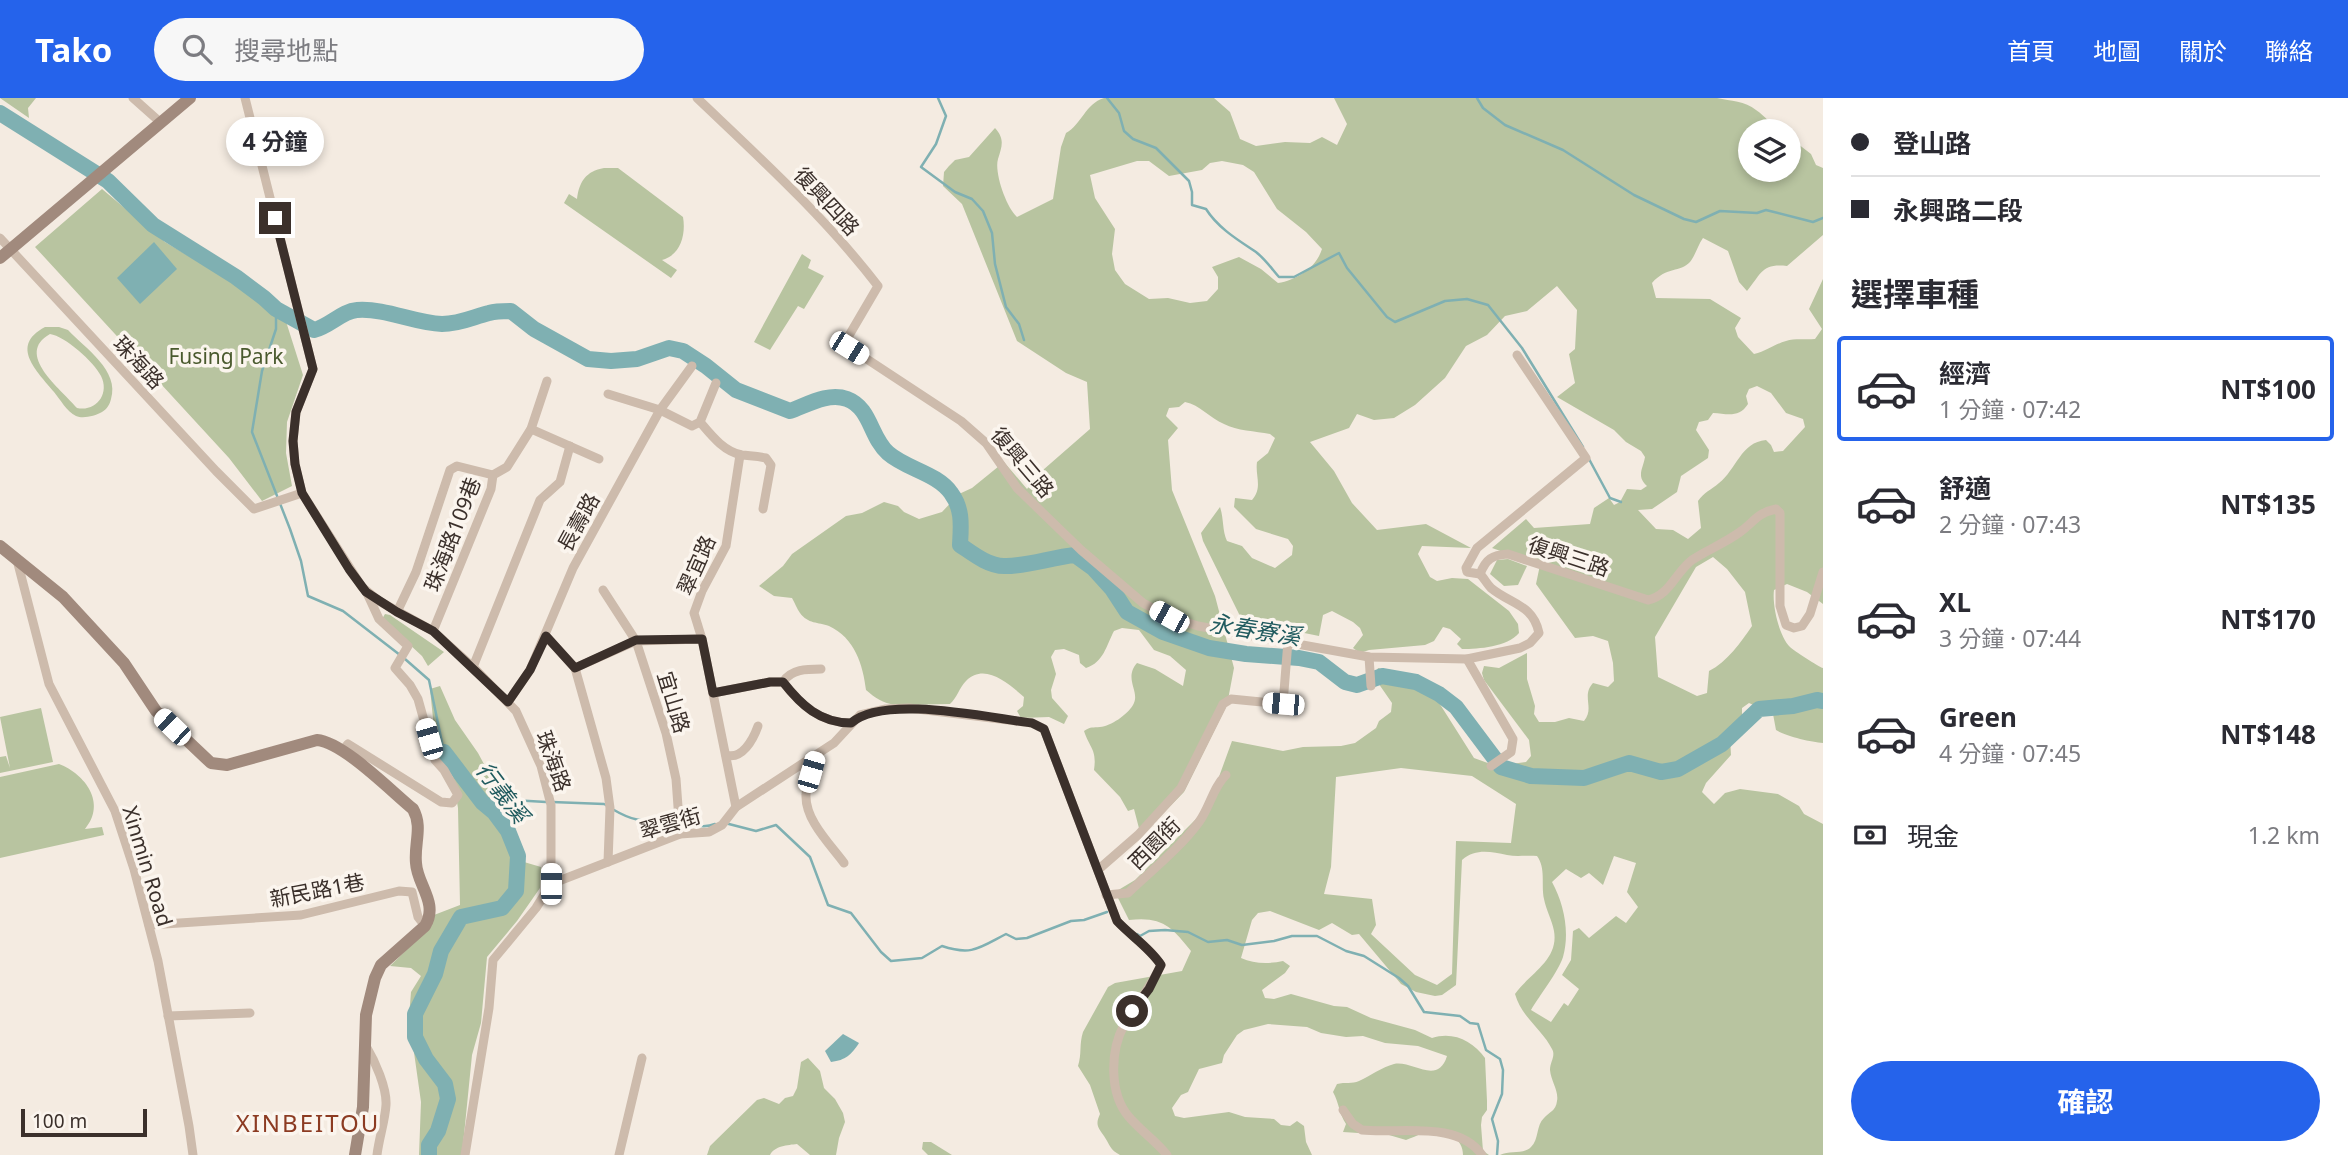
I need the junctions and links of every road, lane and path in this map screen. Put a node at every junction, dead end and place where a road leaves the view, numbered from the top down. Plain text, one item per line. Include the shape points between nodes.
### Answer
1 (133, 98) edge
2 (190, 98) edge
3 (245, 98) edge
4 (697, 98) edge
5 (160, 122) junction
6 (0, 238) edge
7 (5, 253) edge
8 (844, 344) joint
9 (1517, 355) dead end
10 (692, 366) dead end
11 (547, 381) dead end
12 (716, 383) dead end
13 (608, 394) dead end
14 (660, 410) junction
15 (700, 422) junction
16 (531, 429) junction
17 (570, 446) junction
18 (740, 455) junction
19 (599, 459) dead end
20 (493, 475) junction
21 (302, 493) junction
22 (763, 509) dead end
23 (0, 546) edge
24 (17, 560) junction
25 (1823, 572) edge
26 (1480, 574) junction
27 (603, 590) dead end
28 (366, 592) junction
29 (397, 612) junction
30 (433, 631) junction
31 (546, 636) junction
32 (702, 639) junction
33 (636, 640) junction
34 (1288, 641) junction
35 (1369, 657) junction
36 (1467, 659) junction
37 (473, 667) junction
38 (575, 668) junction
39 (821, 669) dead end
40 (783, 682) junction
41 (1371, 686) dead end
42 (713, 693) junction
43 (508, 702) junction
44 (851, 723) junction
45 (758, 726) dead end
46 (343, 750) junction
47 (726, 755) junction
48 (815, 757) junction
49 (1491, 766) dead end
50 (1226, 775) dead end
51 (736, 807) junction
52 (680, 834) junction
53 (608, 863) junction
54 (844, 863) dead end
55 (1099, 869) junction
56 (551, 884) junction
57 (1106, 895) junction
58 (149, 925) junction
59 (425, 926) junction
60 (250, 1013) dead end
61 (168, 1016) junction
62 (365, 1045) junction
63 (642, 1058) dead end
64 (1343, 1110) dead end
65 (193, 1155) edge
66 (355, 1155) edge
67 (377, 1155) edge
68 (465, 1155) edge
69 (619, 1155) edge
70 (1167, 1155) edge
71 (1482, 1155) edge

1 - 5 street
2 - 5 street
3 - 21 street, 珠海路 via 313,369 296,412 293,441
4 - 8 street, 復興四路 via 785,181 878,286
5 - 7 street
6 - 7 street, 珠海路
7 - 21 street, 珠海路 via 254,509
8 - 34 street, 復興三路 via 961,421 986,443 1017,488 1143,603 1198,626
9 - 26 street via 1586,458 1477,548 1466,568
10 - 14 street, 長壽路
11 - 16 street, 珠海路109巷
12 - 15 street
13 - 14 street
14 - 15 street via 692,426
14 - 31 street, 長壽路 via 572,568
15 - 18 street via 716,440
16 - 17 street
16 - 20 street, 珠海路109巷 via 507,467
17 - 19 street
17 - 37 street via 560,482 540,500
18 - 22 street via 765,458 771,465
18 - 32 street, 翠宜路 via 726,546 694,613
20 - 29 street via 457,466 450,470 416,572
20 - 30 street, 珠海路109巷
21 - 28 street, 珠海路
23 - 24 street
24 - 46 street via 63,597 124,663 156,712 211,763 227,765 317,740
24 - 58 street, Xinmin Road via 49,684 115,811
25 - 26 street, 復興三路 via 1802,626 1786,625 1780,606 1780,513 1776,509 1755,517 1742,531 1690,561 1658,598 1648,600 1507,554 1490,556
26 - 36 street, 復興三路 via 1530,613 1539,633 1520,648
27 - 33 street, 宜山路
28 - 29 street, 珠海路
28 - 46 street via 379,619 408,646 395,668 418,699 435,760 458,795 452,803 441,802 348,744
29 - 30 street, 珠海路
30 - 37 street, 珠海路
31 - 38 street
31 - 43 street, 長壽路
32 - 33 street
32 - 42 street, 翠宜路
33 - 38 street
33 - 52 street, 宜山路 via 669,744
34 - 35 street, 復興三路
34 - 55 street via 1283,704 1226,701 1181,788
35 - 36 street, 復興三路
35 - 41 street
36 - 49 street via 1510,731 1513,746
37 - 43 street, 珠海路
38 - 53 street via 606,778
39 - 40 street via 794,673
40 - 42 street
40 - 44 street via 800,703 824,719
42 - 47 street, 翠宜路
43 - 56 street, 珠海路 via 541,766 551,805
44 - 48 street, 翠雲街
44 - 55 street, 西園街 via 860,715 909,708 1032,723 1044,729
45 - 47 street via 740,754
46 - 59 street via 417,816 416,869 430,911
47 - 51 street, 翠宜路
48 - 51 street, 翠雲街
48 - 54 street via 806,804
50 - 57 street, 西園街 via 1217,783 1196,826 1128,893
51 - 52 street, 翠雲街 via 722,825 709,832
52 - 53 street, 翠雲街
53 - 56 street, 翠雲街
55 - 57 street, 西園街
56 - 68 street via 493,960
57 - 70 street via 1117,921 1161,965 1122,1028 1113,1080 1128,1116
58 - 59 street, 新民路1巷 via 301,915 398,891 412,892
58 - 61 street, Xinmin Road
59 - 62 street via 381,965 366,1015
60 - 61 street
61 - 65 street, Xinmin Road
62 - 66 street via 363,1107
62 - 67 street via 386,1095
63 - 69 street
64 - 71 street via 1362,1130 1449,1133 1468,1140

